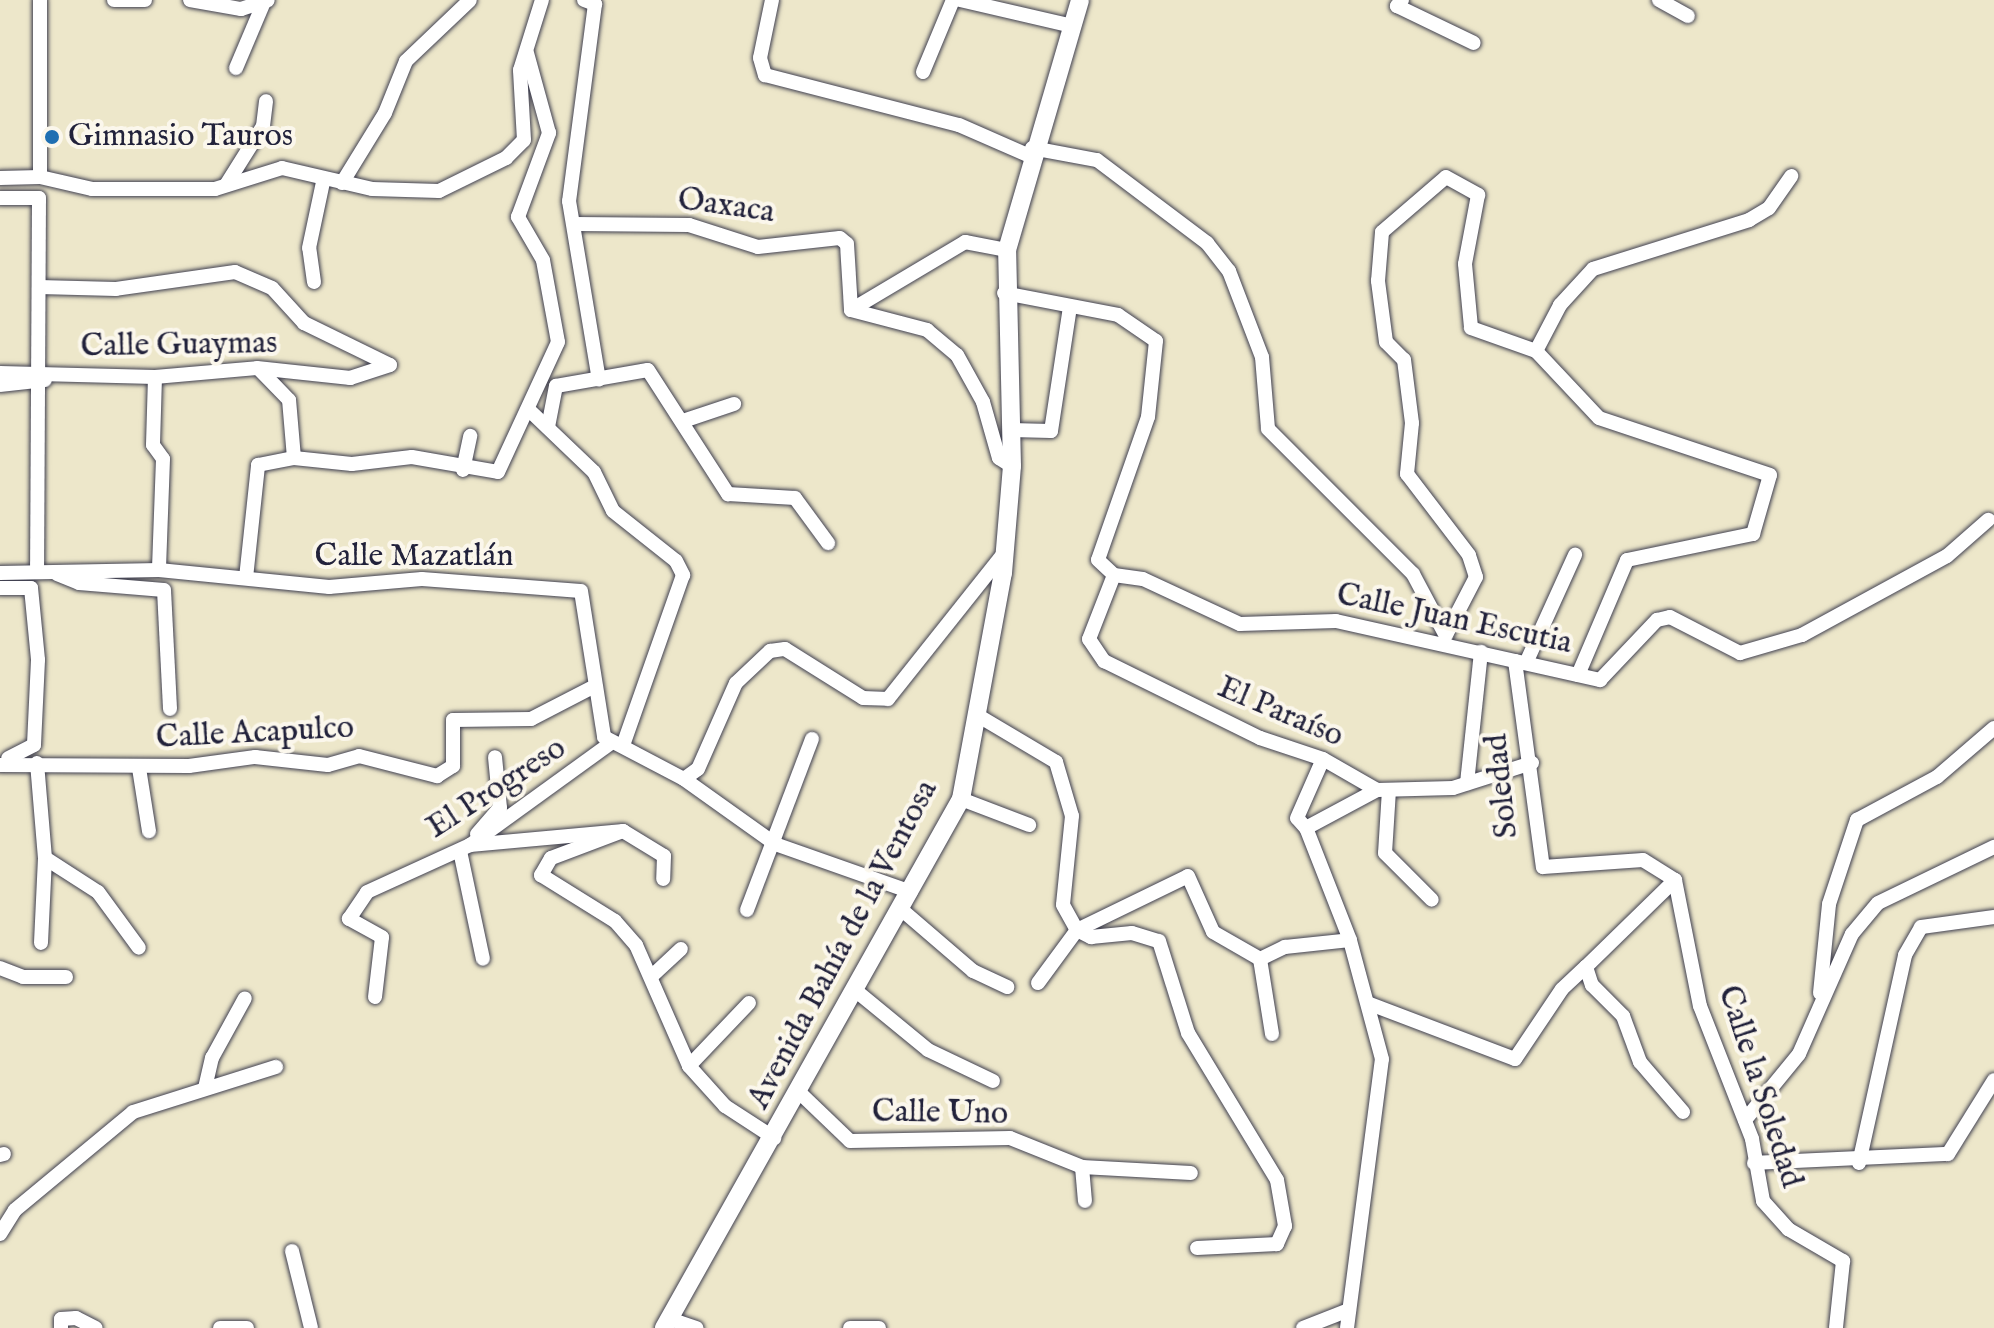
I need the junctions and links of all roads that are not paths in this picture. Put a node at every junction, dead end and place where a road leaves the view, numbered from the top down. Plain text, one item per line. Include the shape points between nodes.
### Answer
1 (40, 0) edge
2 (114, 0) edge
3 (145, 0) edge
4 (190, 0) edge
5 (470, 0) edge
6 (542, 0) edge
7 (772, 0) edge
8 (953, 0) edge
9 (960, 0) edge
10 (1080, 0) edge
11 (1402, 0) edge
12 (1659, 0) edge
13 (266, 1) edge
14 (589, 2) edge
15 (1688, 16) dead end
16 (1073, 26) junction
17 (1474, 43) dead end
18 (527, 45) junction
19 (236, 68) dead end
20 (923, 72) dead end
21 (266, 101) dead end
22 (1031, 152) junction
23 (1791, 176) dead end
24 (40, 177) junction
25 (0, 178) edge
26 (323, 182) junction
27 (342, 183) junction
28 (225, 187) junction
29 (0, 198) edge
30 (575, 224) junction
31 (1007, 250) junction
32 (314, 282) dead end
33 (39, 287) junction
34 (1004, 293) junction
35 (1070, 307) junction
36 (851, 310) junction
37 (1536, 351) junction
38 (257, 368) junction
39 (0, 373) edge
40 (38, 376) junction
41 (155, 377) junction
42 (599, 380) junction
43 (0, 385) edge
44 (734, 404) dead end
45 (528, 409) junction
46 (683, 421) junction
47 (548, 427) junction
48 (1011, 430) junction
49 (470, 436) dead end
50 (294, 458) junction
51 (1012, 466) junction
52 (463, 470) junction
53 (1988, 520) dead end
54 (828, 543) dead end
55 (1004, 553) junction
56 (1575, 555) dead end
57 (159, 570) junction
58 (37, 572) junction
59 (53, 572) junction
60 (0, 573) edge
61 (1114, 575) junction
62 (246, 578) junction
63 (0, 588) edge
64 (1445, 639) junction
65 (1481, 652) junction
66 (1520, 662) junction
67 (1578, 675) junction
68 (593, 687) junction
69 (170, 709) dead end
70 (977, 715) junction
71 (1994, 728) edge
72 (812, 739) dead end
73 (618, 743) junction
74 (495, 757) dead end
75 (0, 758) edge
76 (1323, 759) junction
77 (37, 763) junction
78 (1532, 763) junction
79 (0, 765) edge
80 (139, 768) junction
81 (684, 779) junction
82 (1467, 783) junction
83 (1383, 790) junction
84 (961, 799) junction
85 (1029, 825) dead end
86 (1306, 828) junction
87 (149, 831) dead end
88 (623, 831) junction
89 (775, 844) junction
90 (1994, 847) edge
91 (465, 848) junction
92 (45, 858) junction
93 (663, 879) dead end
94 (1675, 880) junction
95 (911, 892) junction
96 (1432, 900) dead end
97 (747, 910) dead end
98 (902, 910) junction
99 (1994, 917) edge
100 (1077, 930) junction
101 (1350, 940) junction
102 (41, 943) dead end
103 (139, 948) dead end
104 (681, 949) dead end
105 (483, 959) dead end
106 (1260, 959) junction
107 (1586, 967) junction
108 (0, 968) edge
109 (653, 975) junction
110 (66, 977) dead end
111 (1038, 983) dead end
112 (1008, 987) dead end
113 (855, 990) junction
114 (375, 997) dead end
115 (245, 998) dead end
116 (749, 1003) dead end
117 (1370, 1004) junction
118 (1818, 1006) junction
119 (1272, 1034) dead end
120 (689, 1066) junction
121 (276, 1067) dead end
122 (1994, 1080) edge
123 (993, 1081) dead end
124 (205, 1088) junction
125 (800, 1093) junction
126 (1683, 1112) dead end
127 (1745, 1120) junction
128 (774, 1138) junction
129 (1754, 1163) junction
130 (1859, 1163) junction
131 (1082, 1167) junction
132 (1191, 1173) dead end
133 (1085, 1201) dead end
134 (0, 1234) edge
135 (1197, 1248) dead end
136 (292, 1251) dead end
137 (1349, 1310) junction
138 (667, 1323) edge
139 (58, 1325) edge
140 (96, 1328) edge
141 (220, 1328) edge
142 (247, 1328) edge
143 (311, 1328) edge
144 (696, 1328) edge
145 (850, 1328) edge
146 (879, 1328) edge
147 (1303, 1328) edge
148 (1347, 1328) edge
149 (1836, 1328) edge

1 - 24 street
2 - 3 street
4 - 13 street via 241,9
5 - 27 street via 406,61
6 - 18 street
7 - 22 street via 760,58 765,75 959,125
8 - 20 street
9 - 16 street
10 - 16 main road, Avenida Bahía de la Ventosa
11 - 17 street via 1397,6
12 - 15 street
13 - 19 street
14 - 30 street via 569,201
16 - 22 main road, Avenida Bahía de la Ventosa
18 - 27 street via 520,70 527,123 518,150 439,191
18 - 45 street via 549,133 518,224 540,249 558,328 554,361
21 - 28 street via 263,126
22 - 31 main road, Avenida Bahía de la Ventosa
22 - 64 street via 1097,160 1207,243 1229,271 1262,357 1268,429 1413,574
23 - 37 street via 1769,208 1749,220 1593,269 1560,305
24 - 25 street
24 - 28 street via 92,189
26 - 27 street
26 - 28 street via 282,168
26 - 32 street via 309,248
29 - 33 street via 39,198
30 - 36 street, Oaxaca via 689,225 758,247 840,238 847,244
30 - 42 street
31 - 34 main road, Avenida Bahía de la Ventosa
31 - 36 street via 956,246
33 - 38 street, Calle Guaymas via 174,282 219,270 272,288 304,323 390,365 350,378
33 - 40 street
34 - 35 street
34 - 48 main road, Avenida Bahía de la Ventosa
35 - 48 street via 1051,431
35 - 61 street via 1118,315 1156,341 1148,417 1098,560
36 - 51 street via 927,330 957,355 983,402 999,458
37 - 64 street via 1471,328 1465,264 1478,195 1446,177 1378,239 1380,323 1404,360 1411,413 1407,474 1469,555 1476,577
37 - 67 street via 1599,418 1770,475 1753,534 1627,560
38 - 41 street, Calle Guaymas
38 - 50 street via 289,400
39 - 40 street, Calle Guaymas
40 - 41 street, Calle Guaymas
40 - 43 street, Calle Guaymas
40 - 58 street
41 - 57 street via 153,445 163,459
42 - 46 street via 648,370
42 - 47 street via 556,386
44 - 46 street
45 - 47 street
45 - 52 street via 498,472
46 - 54 street via 728,494 795,498
47 - 73 street via 599,478 613,511 676,561 683,575
48 - 51 main road, Avenida Bahía de la Ventosa
49 - 52 street
50 - 52 street via 352,464 412,457
50 - 62 street via 258,465
51 - 55 main road, Avenida Bahía de la Ventosa
53 - 67 street, Calle Juan Escutia via 1947,556 1788,641 1740,653 1670,617 1657,620 1600,680
55 - 70 main road, Avenida Bahía de la Ventosa
55 - 81 street via 888,699 863,698 785,649 757,660 736,683 698,769
56 - 66 street
57 - 59 street, Calle Mazatlán
57 - 62 street, Calle Mazatlán
58 - 59 street, Calle Mazatlán
58 - 60 street, Calle Mazatlán
59 - 69 street, Calle Mazatlán via 79,583 164,590
61 - 64 street, Calle Juan Escutia via 1143,579 1240,624 1317,619
61 - 76 street, El Paraíso via 1089,639 1104,661 1260,738
62 - 68 street, Calle Mazatlán via 329,587 422,579 581,591
63 - 75 street via 31,588 38,729 24,755
64 - 65 street, Calle Juan Escutia
65 - 66 street, Calle Juan Escutia
65 - 82 street
66 - 67 street, Calle Juan Escutia
66 - 78 street, Soledad
68 - 73 street, Calle Mazatlán
68 - 80 street, Calle Acapulco via 531,719 453,720 453,766 437,776 359,756 328,765 255,757
70 - 84 main road, Avenida Bahía de la Ventosa
70 - 100 street via 1056,762 1064,775 1072,816 1063,905
71 - 118 street via 1937,777 1857,820 1829,904
72 - 89 street
73 - 81 street
73 - 91 street, El Progreso
74 - 91 street via 500,808
76 - 83 street, El Paraíso
76 - 86 street via 1297,818
77 - 79 street, Calle Acapulco
77 - 80 street, Calle Acapulco
77 - 92 street
78 - 82 street
78 - 94 street, Soledad via 1533,829 1543,867 1657,863
80 - 87 street
81 - 89 street
82 - 83 street
83 - 86 street
83 - 96 street via 1385,853
84 - 85 street
84 - 95 main road, Avenida Bahía de la Ventosa
86 - 101 street
88 - 91 street
88 - 93 street via 664,856
88 - 109 street via 551,858 541,875 615,921
89 - 95 street
89 - 97 street
90 - 118 street via 1878,903 1852,934
91 - 105 street
91 - 114 street, El Progreso via 366,894 349,919 382,937
92 - 102 street
92 - 103 street via 98,892
94 - 107 street
94 - 127 street, Calle la Soledad via 1700,1006
95 - 98 main road, Avenida Bahía de la Ventosa
98 - 112 street via 973,971
98 - 113 main road, Avenida Bahía de la Ventosa
99 - 130 street via 1921,927 1905,955
100 - 106 street via 1188,876 1213,932
100 - 111 street
100 - 135 street via 1159,941 1188,1033 1217,1071 1277,1180 1285,1226 1267,1249
101 - 106 street via 1285,947
101 - 117 street
104 - 109 street
106 - 119 street
107 - 117 street via 1562,989 1515,1059
107 - 126 street via 1592,985 1623,1016 1640,1062
108 - 110 street via 23,977
109 - 120 street
113 - 123 street via 928,1050
113 - 125 main road, Avenida Bahía de la Ventosa
115 - 124 street via 212,1058
116 - 120 street
117 - 137 street via 1382,1059
118 - 127 street via 1799,1054
120 - 128 street via 725,1106
121 - 124 street
122 - 130 street via 1948,1154
124 - 134 street via 133,1112 15,1210
125 - 128 main road, Avenida Bahía de la Ventosa
125 - 131 street, Calle Uno via 850,1141 1010,1138
127 - 129 street, Calle la Soledad
128 - 138 main road, Avenida Bahía de la Ventosa
129 - 130 street
129 - 149 street, Calle la Soledad via 1769,1211 1843,1261
131 - 132 street, Calle Uno
131 - 133 street
136 - 143 street
137 - 147 street
137 - 148 street
138 - 144 street
139 - 140 street
141 - 142 street
145 - 146 street

